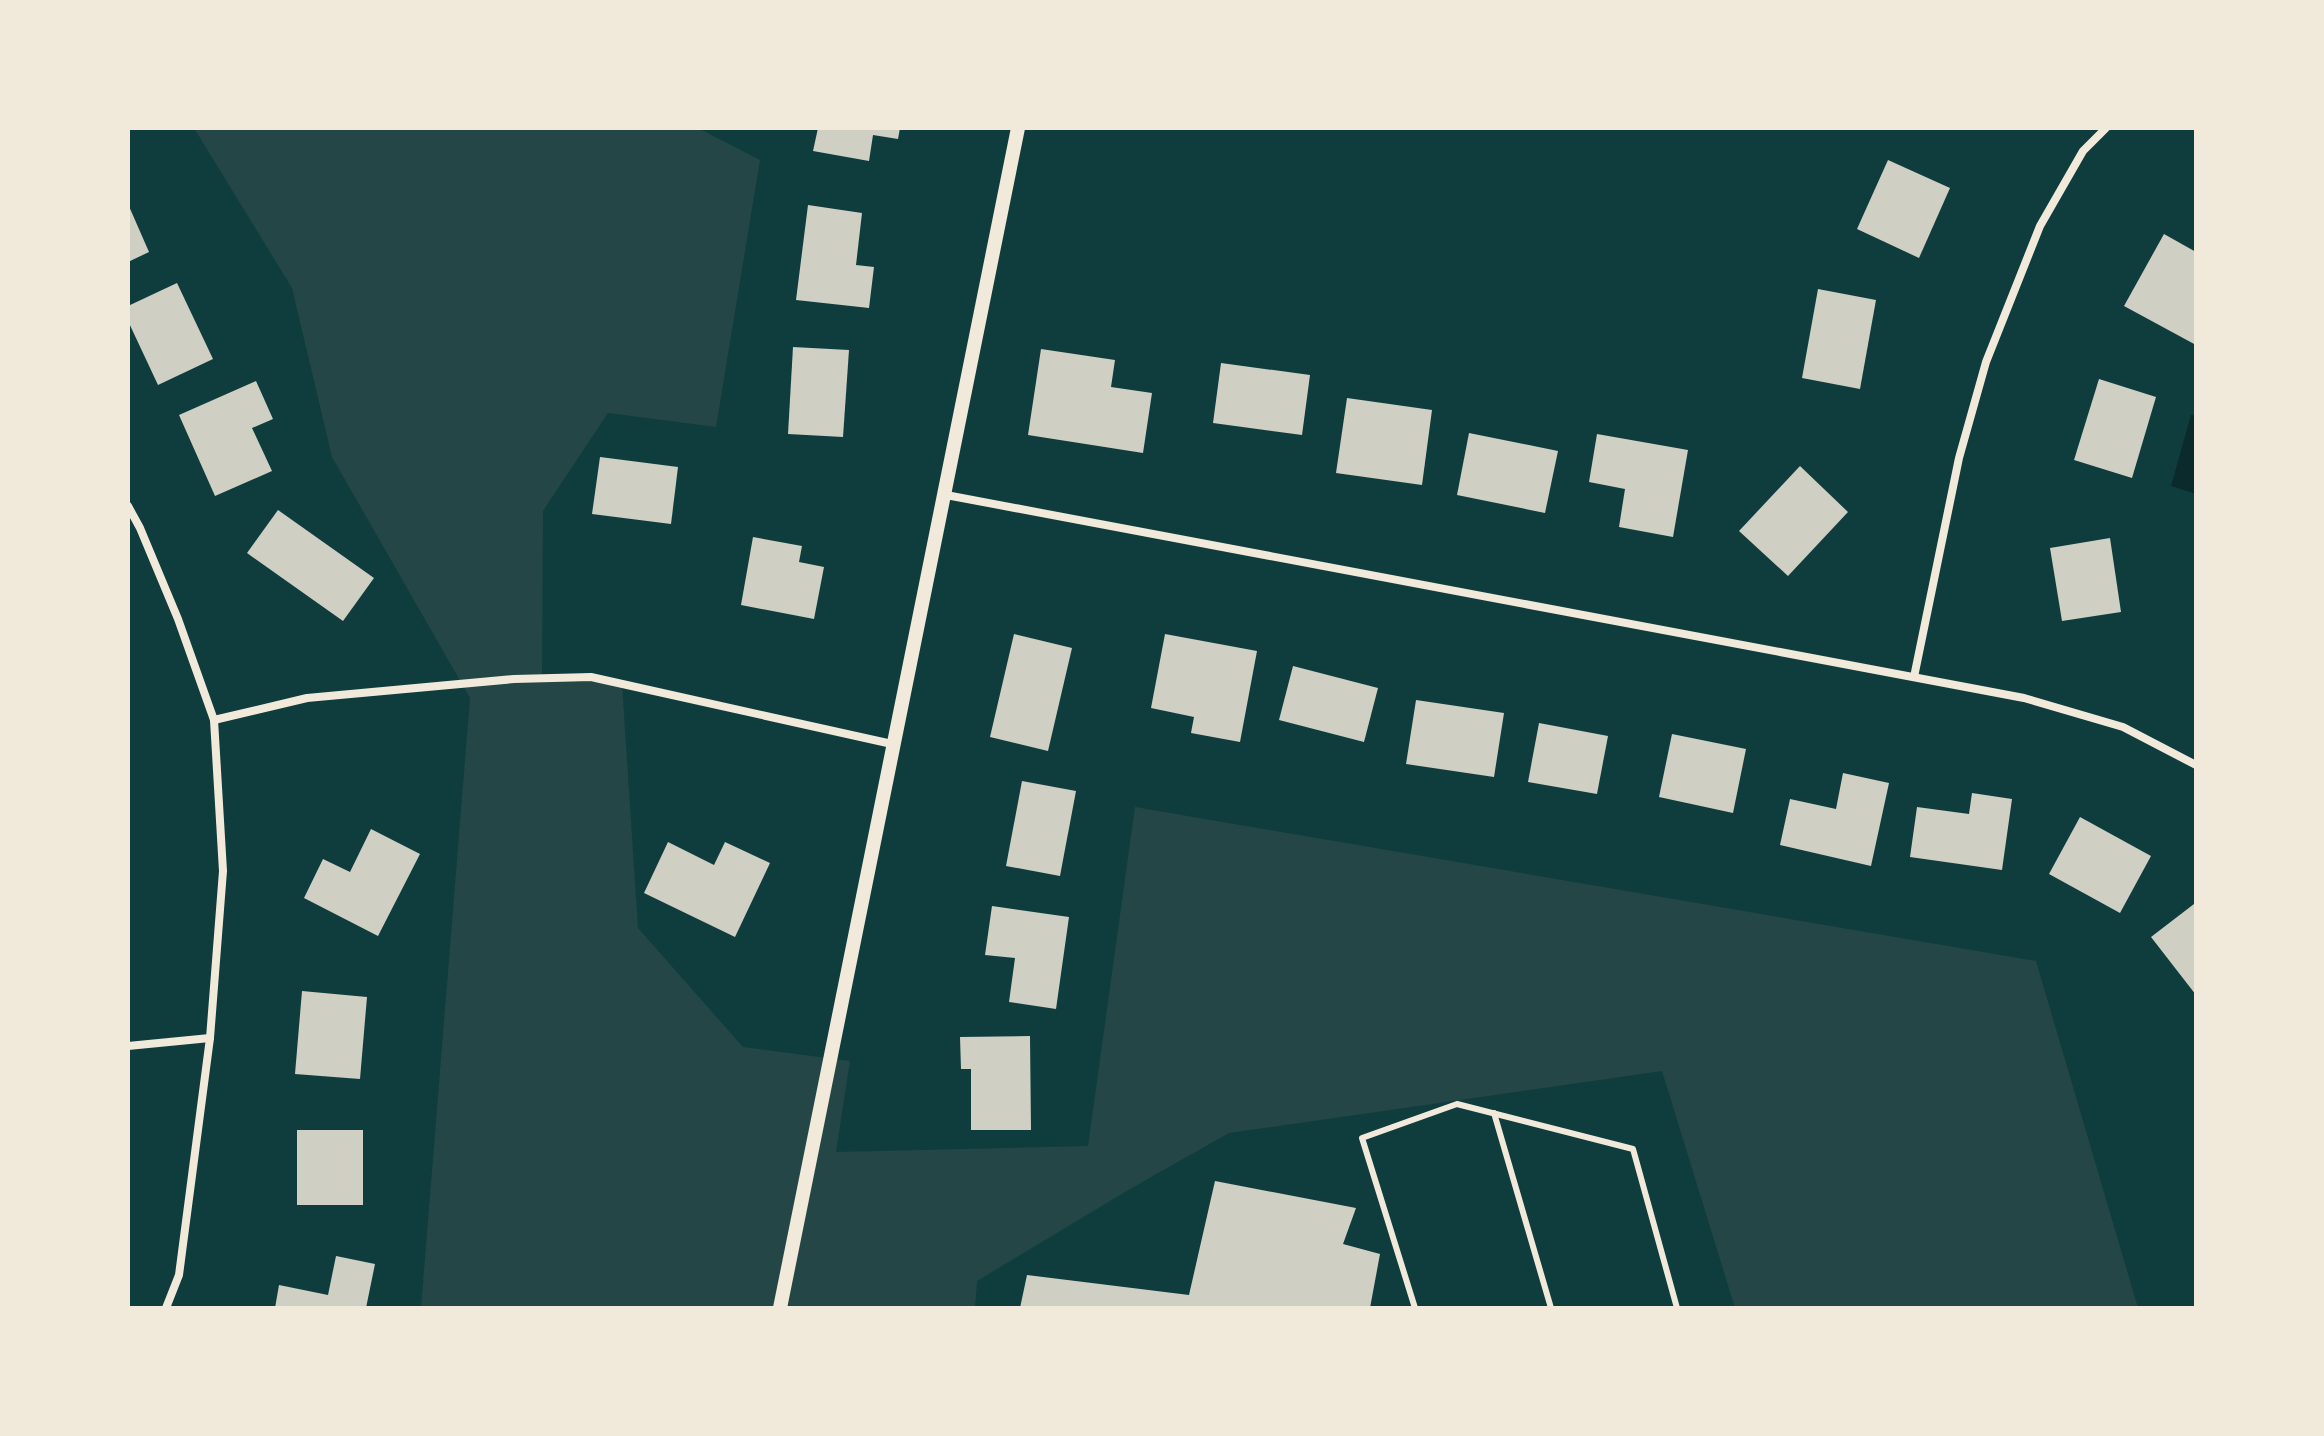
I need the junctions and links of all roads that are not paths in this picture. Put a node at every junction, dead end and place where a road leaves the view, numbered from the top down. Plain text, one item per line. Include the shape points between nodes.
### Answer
1 (1018, 128) edge
2 (2106, 128) edge
3 (946, 495) junction
4 (128, 506) edge
5 (1914, 677) junction
6 (214, 720) junction
7 (892, 744) junction
8 (2196, 765) edge
9 (210, 1038) junction
10 (128, 1046) edge
11 (1494, 1113) junction
12 (166, 1308) edge
13 (780, 1308) edge
14 (1415, 1308) edge
15 (1551, 1308) edge
16 (1677, 1308) edge

1 - 3 street
2 - 5 street via 2083,151 2040,226 1986,362 1959,458
3 - 5 street
3 - 7 street
4 - 6 street via 178,619
5 - 8 street via 2096,717
6 - 7 street via 307,698 591,677
6 - 9 street via 223,871
7 - 13 street
9 - 10 street
9 - 12 street via 179,1275
11 - 14 lane via 1457,1104 1362,1138
11 - 15 lane
11 - 16 lane via 1633,1149

